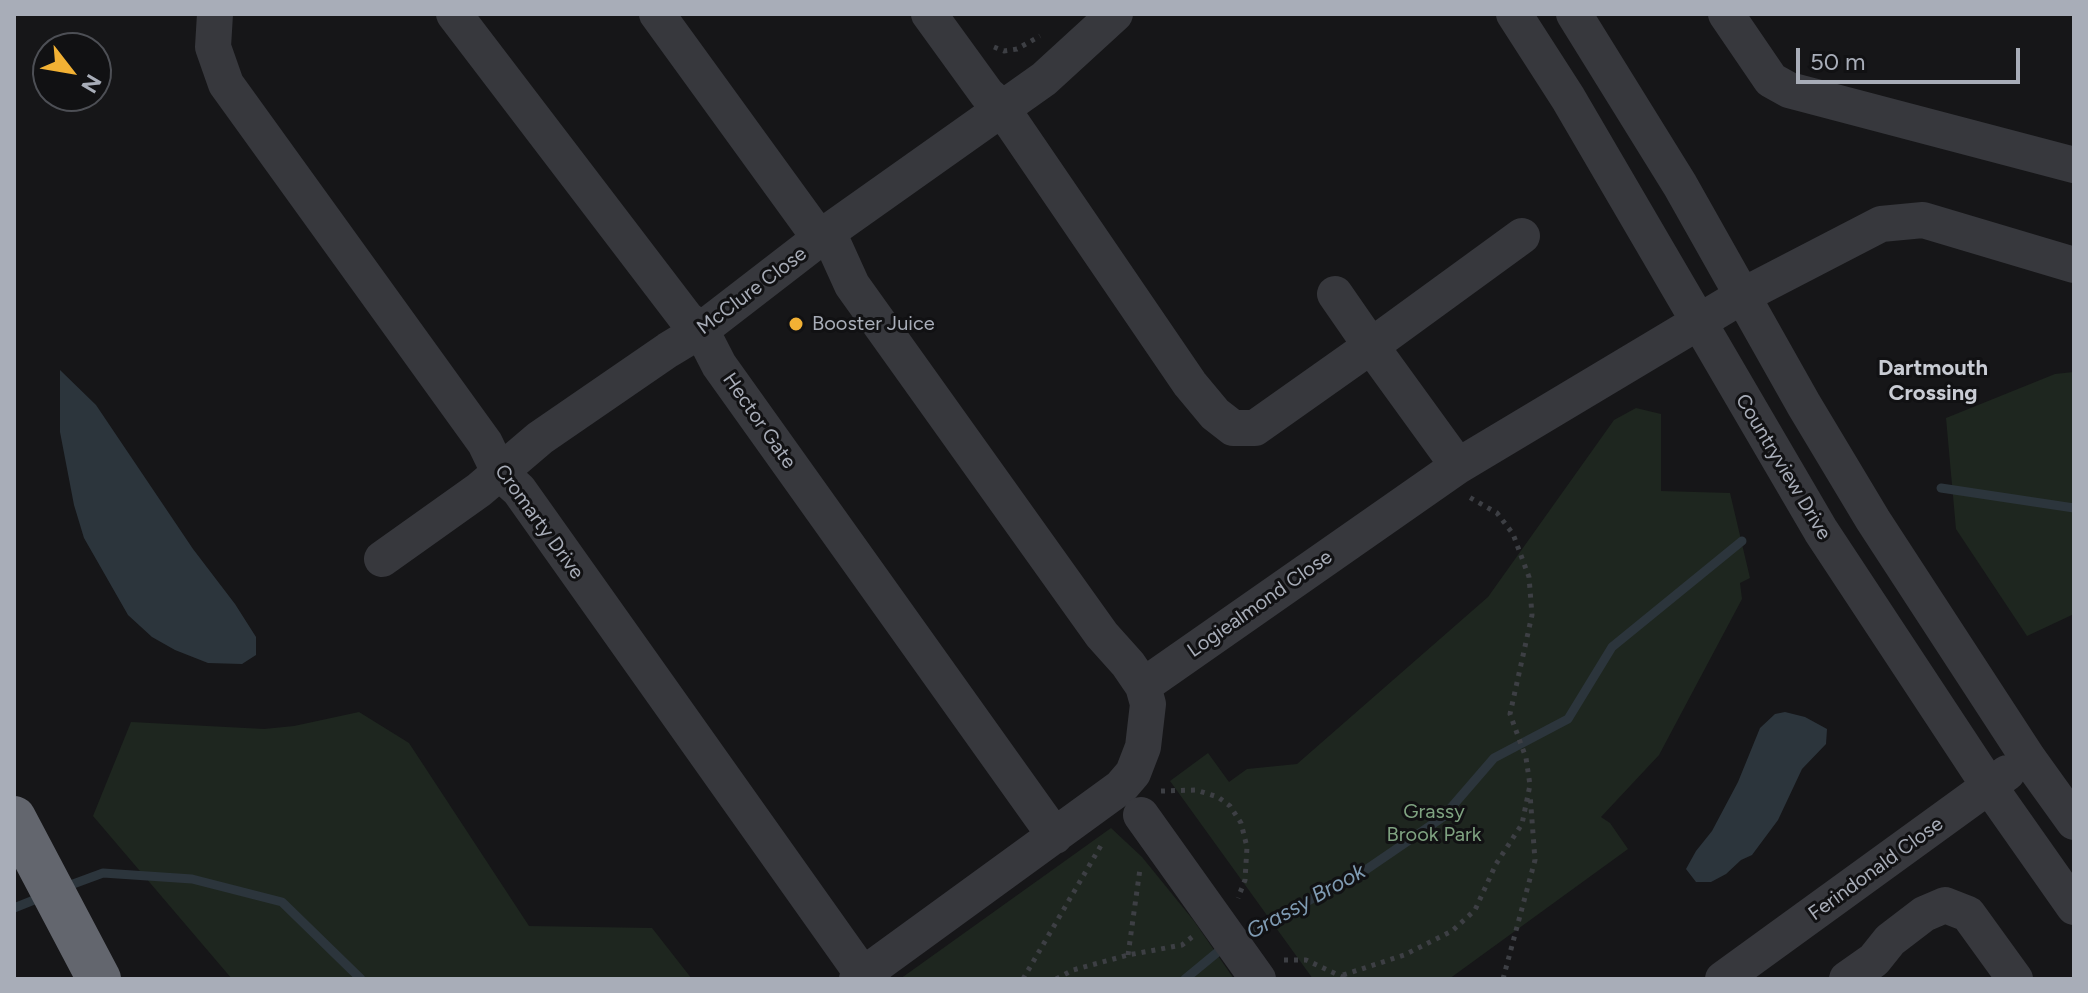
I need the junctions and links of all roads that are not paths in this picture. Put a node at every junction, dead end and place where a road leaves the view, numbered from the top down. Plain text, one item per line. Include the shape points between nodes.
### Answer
1 (215, 14) edge
2 (454, 14) edge
3 (657, 14) edge
4 (929, 14) edge
5 (1115, 14) edge
6 (1514, 14) edge
7 (1574, 14) edge
8 (1726, 14) edge
9 (1001, 107) junction
10 (2074, 165) edge
11 (828, 232) junction
12 (1522, 236) dead end
13 (2074, 265) edge
14 (1335, 294) dead end
15 (1742, 296) junction
16 (1698, 323) junction
17 (701, 330) junction
18 (1371, 346) junction
19 (499, 472) junction
20 (1462, 481) junction
21 (382, 559) dead end
22 (1143, 686) junction
23 (2028, 758) junction
24 (1989, 786) junction
25 (1124, 810) junction
26 (2074, 822) edge
27 (1055, 836) junction
28 (17, 841) edge
29 (2074, 907) edge
30 (80, 947) edge
31 (1266, 970) edge
32 (1872, 973) edge
33 (860, 977) edge
34 (1723, 979) edge
35 (2015, 979) edge

1 - 19 street, Cromarty Drive via 213,47 226,84 485,443
2 - 17 street, Hector Gate via 686,318
3 - 11 street via 813,229
4 - 9 street
5 - 9 street, McClure Close via 1044,79
6 - 16 street, Countryview Drive
7 - 15 street
8 - 10 street via 1771,80 1789,90
9 - 11 street, McClure Close
9 - 18 street via 1190,384 1233,428 1255,428
11 - 17 street, McClure Close
11 - 22 street via 852,285
12 - 18 street
13 - 15 street, Logiealmond Close via 1923,220 1881,224
14 - 18 street
15 - 16 street, Logiealmond Close
15 - 23 street via 1866,508
16 - 20 street, Logiealmond Close
16 - 24 street, Countryview Drive via 1821,531
17 - 19 street, McClure Close via 540,438
17 - 27 street, Hector Gate via 719,365
18 - 20 street
19 - 21 street, McClure Close
19 - 33 street, Cromarty Drive via 519,490
20 - 22 street, Logiealmond Close
22 - 25 street via 1148,718
23 - 24 street, Ferindonald Close
23 - 26 street
24 - 29 street, Countryview Drive
24 - 34 street, Ferindonald Close
25 - 27 street
25 - 31 street, bridge
27 - 33 street
28 - 30 highway
32 - 35 street via 1890,940 1945,905 1968,914

